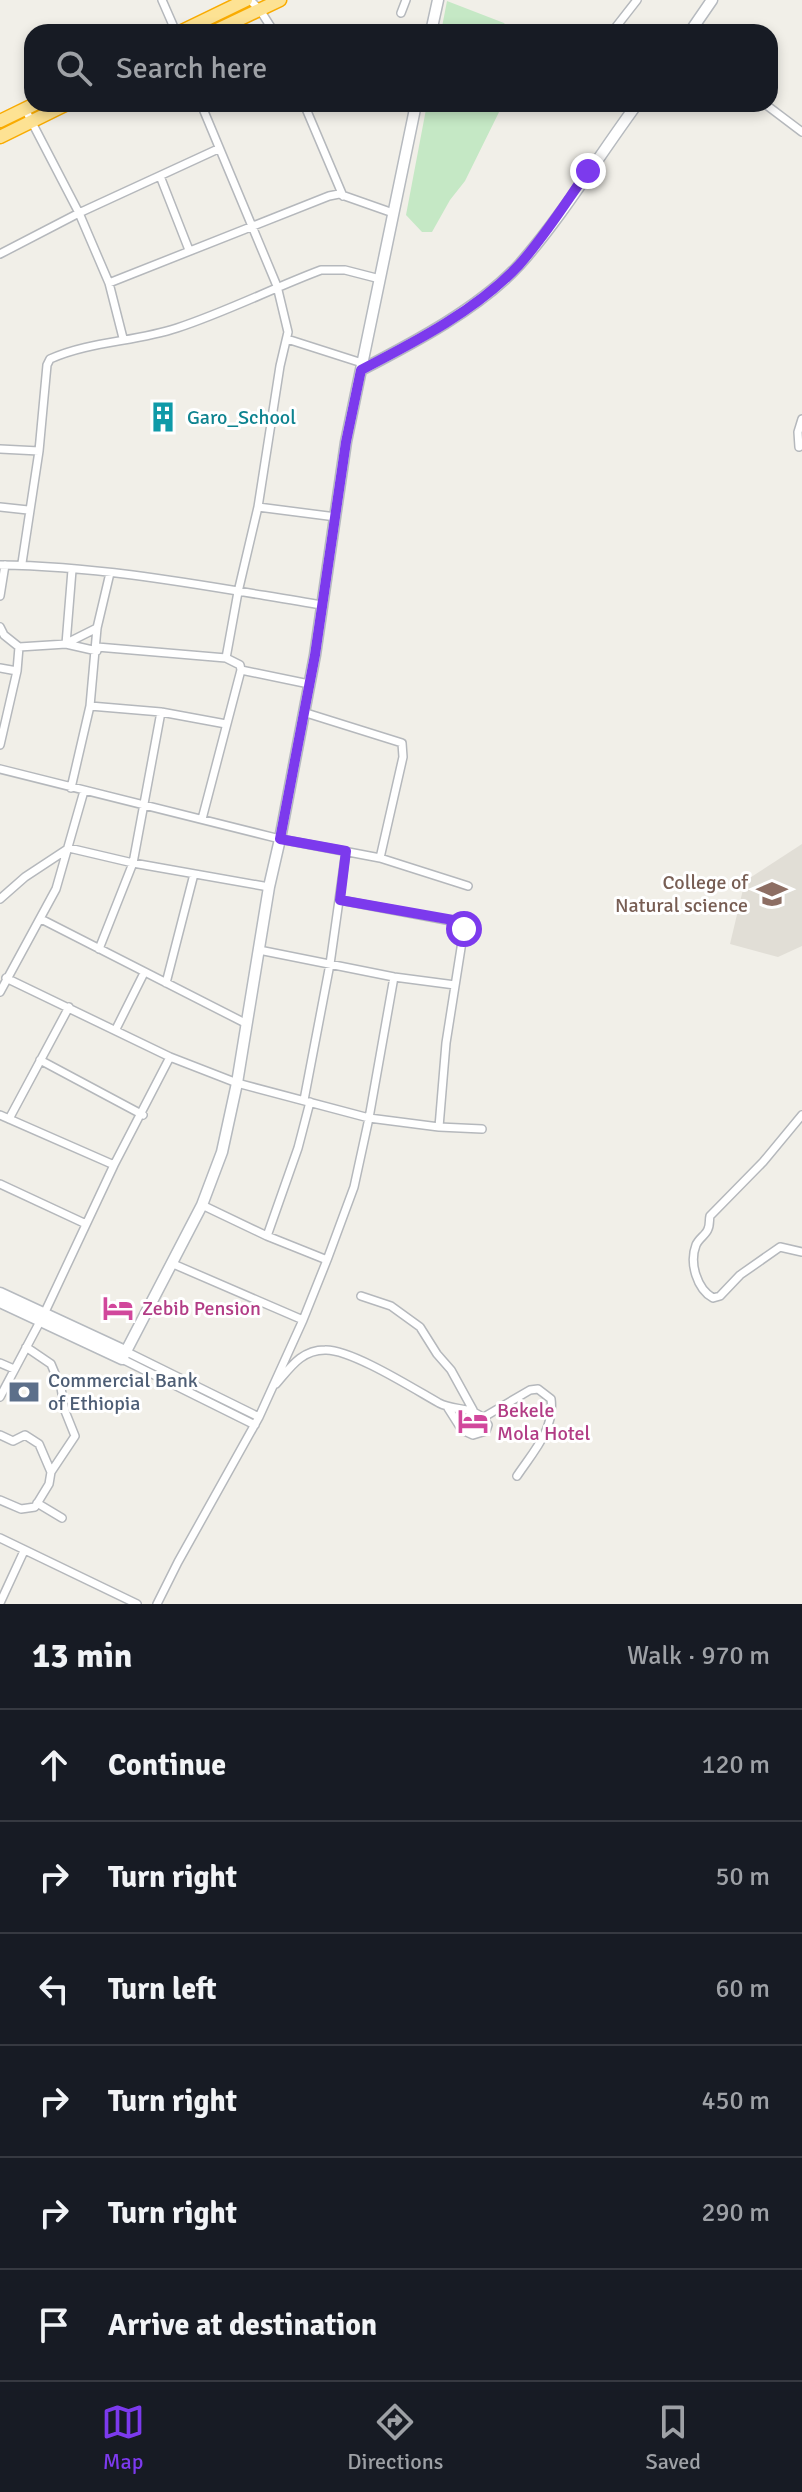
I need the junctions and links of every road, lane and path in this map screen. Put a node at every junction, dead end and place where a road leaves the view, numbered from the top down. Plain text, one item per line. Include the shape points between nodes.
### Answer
1 (162, 0) edge
2 (248, 0) edge
3 (280, 0) edge
4 (406, 0) edge
5 (438, 0) edge
6 (637, 0) edge
7 (712, 0) edge
8 (260, 10) junction
9 (401, 13) dead end
10 (174, 24) edge
11 (196, 24) edge
12 (230, 24) edge
13 (269, 24) edge
14 (433, 24) edge
15 (618, 24) edge
16 (696, 24) edge
17 (24, 109) edge
18 (31, 112) edge
19 (51, 112) edge
20 (204, 112) edge
21 (307, 112) edge
22 (414, 112) edge
23 (631, 112) edge
24 (776, 112) edge
25 (0, 121) edge
26 (32, 122) junction
27 (802, 132) edge
28 (0, 137) edge
29 (218, 149) junction
30 (160, 176) junction
31 (343, 196) junction
32 (79, 213) junction
33 (393, 213) junction
34 (251, 227) junction
35 (189, 250) junction
36 (0, 254) edge
37 (380, 279) junction
38 (109, 283) junction
39 (277, 286) junction
40 (123, 338) junction
41 (287, 339) junction
42 (362, 366) junction
43 (802, 419) edge
44 (799, 447) dead end
45 (0, 449) edge
46 (39, 451) junction
47 (0, 507) edge
48 (258, 507) junction
49 (28, 510) junction
50 (336, 517) junction
51 (22, 563) junction
52 (3, 565) edge
53 (72, 570) junction
54 (110, 573) junction
55 (238, 592) junction
56 (0, 596) edge
57 (322, 605) junction
58 (0, 627) edge
59 (97, 628) junction
60 (66, 644) junction
61 (19, 647) junction
62 (97, 649) junction
63 (226, 658) junction
64 (0, 668) edge
65 (241, 670) junction
66 (17, 671) junction
67 (309, 684) junction
68 (90, 706) junction
69 (161, 712) junction
70 (303, 712) junction
71 (226, 724) junction
72 (0, 745) edge
73 (0, 769) edge
74 (71, 788) junction
75 (84, 791) junction
76 (142, 804) junction
77 (202, 819) junction
78 (280, 839) junction
79 (69, 848) junction
80 (346, 851) junction
81 (380, 858) junction
82 (133, 863) junction
83 (194, 874) junction
84 (468, 886) dead end
85 (269, 887) junction
86 (0, 899) edge
87 (340, 900) junction
88 (41, 919) junction
89 (99, 949) junction
90 (259, 950) junction
91 (330, 964) junction
92 (144, 973) junction
93 (394, 977) junction
94 (6, 978) junction
95 (166, 983) junction
96 (455, 985) junction
97 (0, 992) edge
98 (69, 1007) junction
99 (245, 1023) junction
100 (116, 1029) junction
101 (170, 1057) junction
102 (40, 1060) junction
103 (237, 1083) junction
104 (307, 1101) junction
105 (0, 1115) edge
106 (143, 1115) junction
107 (802, 1115) edge
108 (369, 1118) junction
109 (9, 1119) junction
110 (439, 1127) junction
111 (482, 1129) dead end
112 (114, 1165) junction
113 (0, 1184) edge
114 (202, 1205) junction
115 (86, 1224) junction
116 (267, 1236) junction
117 (802, 1252) edge
118 (327, 1260) junction
119 (171, 1263) junction
120 (0, 1293) edge
121 (361, 1296) dead end
122 (0, 1302) edge
123 (42, 1317) junction
124 (303, 1320) junction
125 (26, 1347) junction
126 (123, 1355) junction
127 (0, 1363) edge
128 (14, 1369) junction
129 (269, 1392) junction
130 (0, 1397) edge
131 (448, 1408) junction
132 (473, 1410) junction
133 (484, 1417) junction
134 (257, 1421) junction
135 (0, 1435) edge
136 (51, 1472) junction
137 (517, 1476) dead end
138 (0, 1500) edge
139 (37, 1503) junction
140 (62, 1518) dead end
141 (0, 1538) edge
142 (24, 1551) junction
143 (0, 1603) edge
144 (137, 1604) edge
145 (157, 1604) edge

1 - 10 street
2 - 8 street
2 - 11 highway
3 - 8 highway
4 - 9 street
5 - 14 street
6 - 15 street
7 - 16 street
8 - 12 highway
8 - 13 street
17 - 25 highway
18 - 26 street
19 - 26 highway
20 - 29 street
21 - 31 street
22 - 33 street
23 - 42 street via 518,265 453,317
24 - 27 street
26 - 28 highway
26 - 32 street
29 - 30 street
29 - 34 street
30 - 32 street
30 - 35 street
31 - 33 street
31 - 34 street via 329,196
32 - 36 street
32 - 38 street
33 - 37 street
34 - 35 street
34 - 39 street
35 - 38 street
37 - 39 street via 334,268
37 - 42 street
38 - 40 street
39 - 40 street via 179,328
39 - 41 street
40 - 46 street via 50,359
41 - 42 street
41 - 48 street
42 - 50 street
43 - 44 street
45 - 46 street
46 - 49 street
47 - 49 street
48 - 50 street
48 - 55 street
49 - 51 street
50 - 57 street
51 - 52 street
51 - 53 street
52 - 56 street
53 - 54 street
53 - 60 street
54 - 55 street
54 - 59 street
55 - 57 street
55 - 63 street
57 - 67 street
58 - 61 street
59 - 60 street
59 - 62 street
60 - 61 street
60 - 62 street
61 - 66 street
62 - 63 street
62 - 68 street
63 - 65 street
64 - 66 street
65 - 67 street
65 - 71 street
66 - 72 street
67 - 70 street
68 - 69 street
68 - 74 street
69 - 71 street
69 - 76 street
70 - 78 street
70 - 81 street via 402,743
71 - 77 street
73 - 74 street
74 - 75 street
75 - 76 street
75 - 79 street
76 - 77 street
76 - 82 street
77 - 78 street
78 - 80 street
78 - 85 street
79 - 82 street
79 - 86 street
79 - 88 street
80 - 81 street
80 - 87 street
81 - 84 street
82 - 83 street
82 - 89 street
83 - 85 street
83 - 95 street
85 - 90 street
87 - 91 street
87 - 96 street via 462,923
88 - 89 street
88 - 94 street
89 - 92 street
90 - 91 street
90 - 99 street
91 - 93 street
91 - 104 street
92 - 95 street
92 - 100 street
93 - 96 street
93 - 108 street
94 - 97 street
94 - 98 street
95 - 99 street
96 - 110 street
98 - 100 street
98 - 102 street
99 - 103 street
100 - 101 street
101 - 103 street
101 - 106 street
102 - 106 street
102 - 109 street
103 - 104 street
103 - 114 street via 222,1152
104 - 108 street
104 - 116 street via 298,1148
105 - 109 street
106 - 112 street
107 - 117 street via 710,1216 694,1254 698,1281 713,1298 780,1247
108 - 110 street
108 - 118 street via 354,1187
109 - 112 street
110 - 111 street
112 - 115 street
113 - 115 street
114 - 116 street
114 - 119 street
115 - 123 street
116 - 118 street
118 - 124 street
119 - 124 street
119 - 126 street
120 - 123 street
121 - 132 street via 391,1306 420,1327
122 - 123 street
123 - 125 street
123 - 126 street
124 - 129 street
125 - 128 street
125 - 136 street via 51,1364 75,1433
126 - 134 street
127 - 128 street
128 - 130 street
129 - 131 street via 300,1357 326,1350 386,1374
129 - 134 street
131 - 132 street
131 - 133 street via 462,1430 473,1435 486,1431
132 - 133 street
133 - 137 street via 530,1390 538,1389 551,1399 547,1431
134 - 145 street
135 - 136 street via 13,1441 25,1435 39,1444
136 - 139 street
138 - 139 street via 21,1509
139 - 140 street
141 - 142 street
142 - 143 street
142 - 144 street

